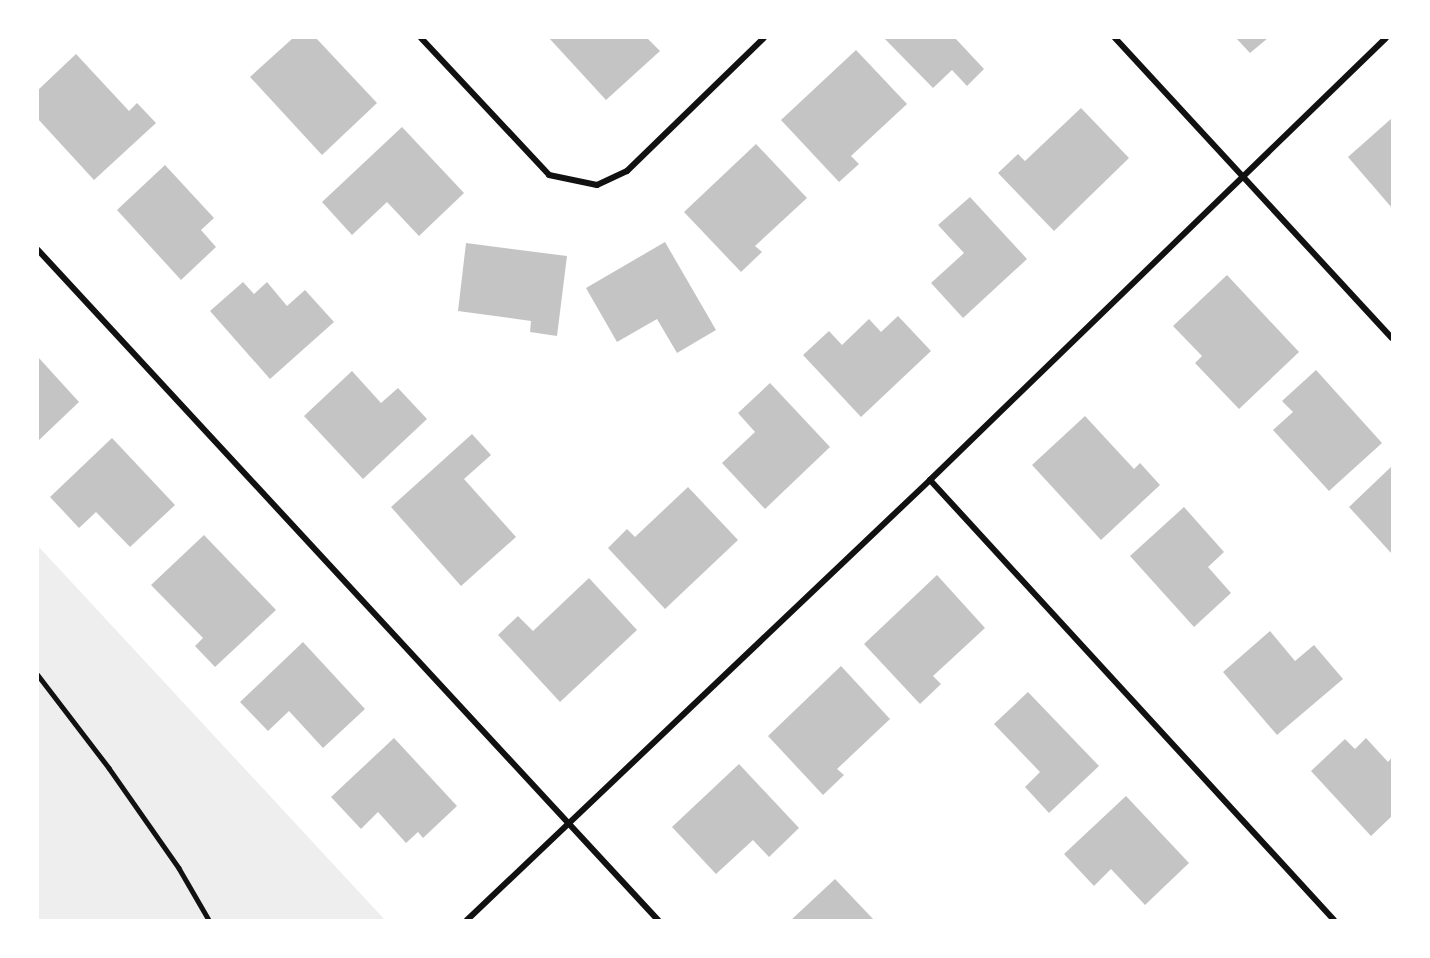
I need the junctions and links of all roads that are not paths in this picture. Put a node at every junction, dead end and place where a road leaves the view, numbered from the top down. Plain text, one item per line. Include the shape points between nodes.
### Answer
1 (421, 38) edge
2 (764, 38) edge
3 (1115, 38) edge
4 (1386, 38) edge
5 (1243, 176) junction
6 (38, 250) edge
7 (1392, 338) edge
8 (930, 480) junction
9 (38, 675) edge
10 (569, 824) junction
11 (209, 921) edge
12 (467, 921) edge
13 (658, 921) edge
14 (1334, 921) edge

1 - 2 street via 549,175 597,185 627,171
3 - 5 street
4 - 5 street
5 - 7 street
5 - 8 street
6 - 10 street
8 - 10 street
8 - 14 street
9 - 11 lane via 116,777 179,868
10 - 12 street
10 - 13 street

